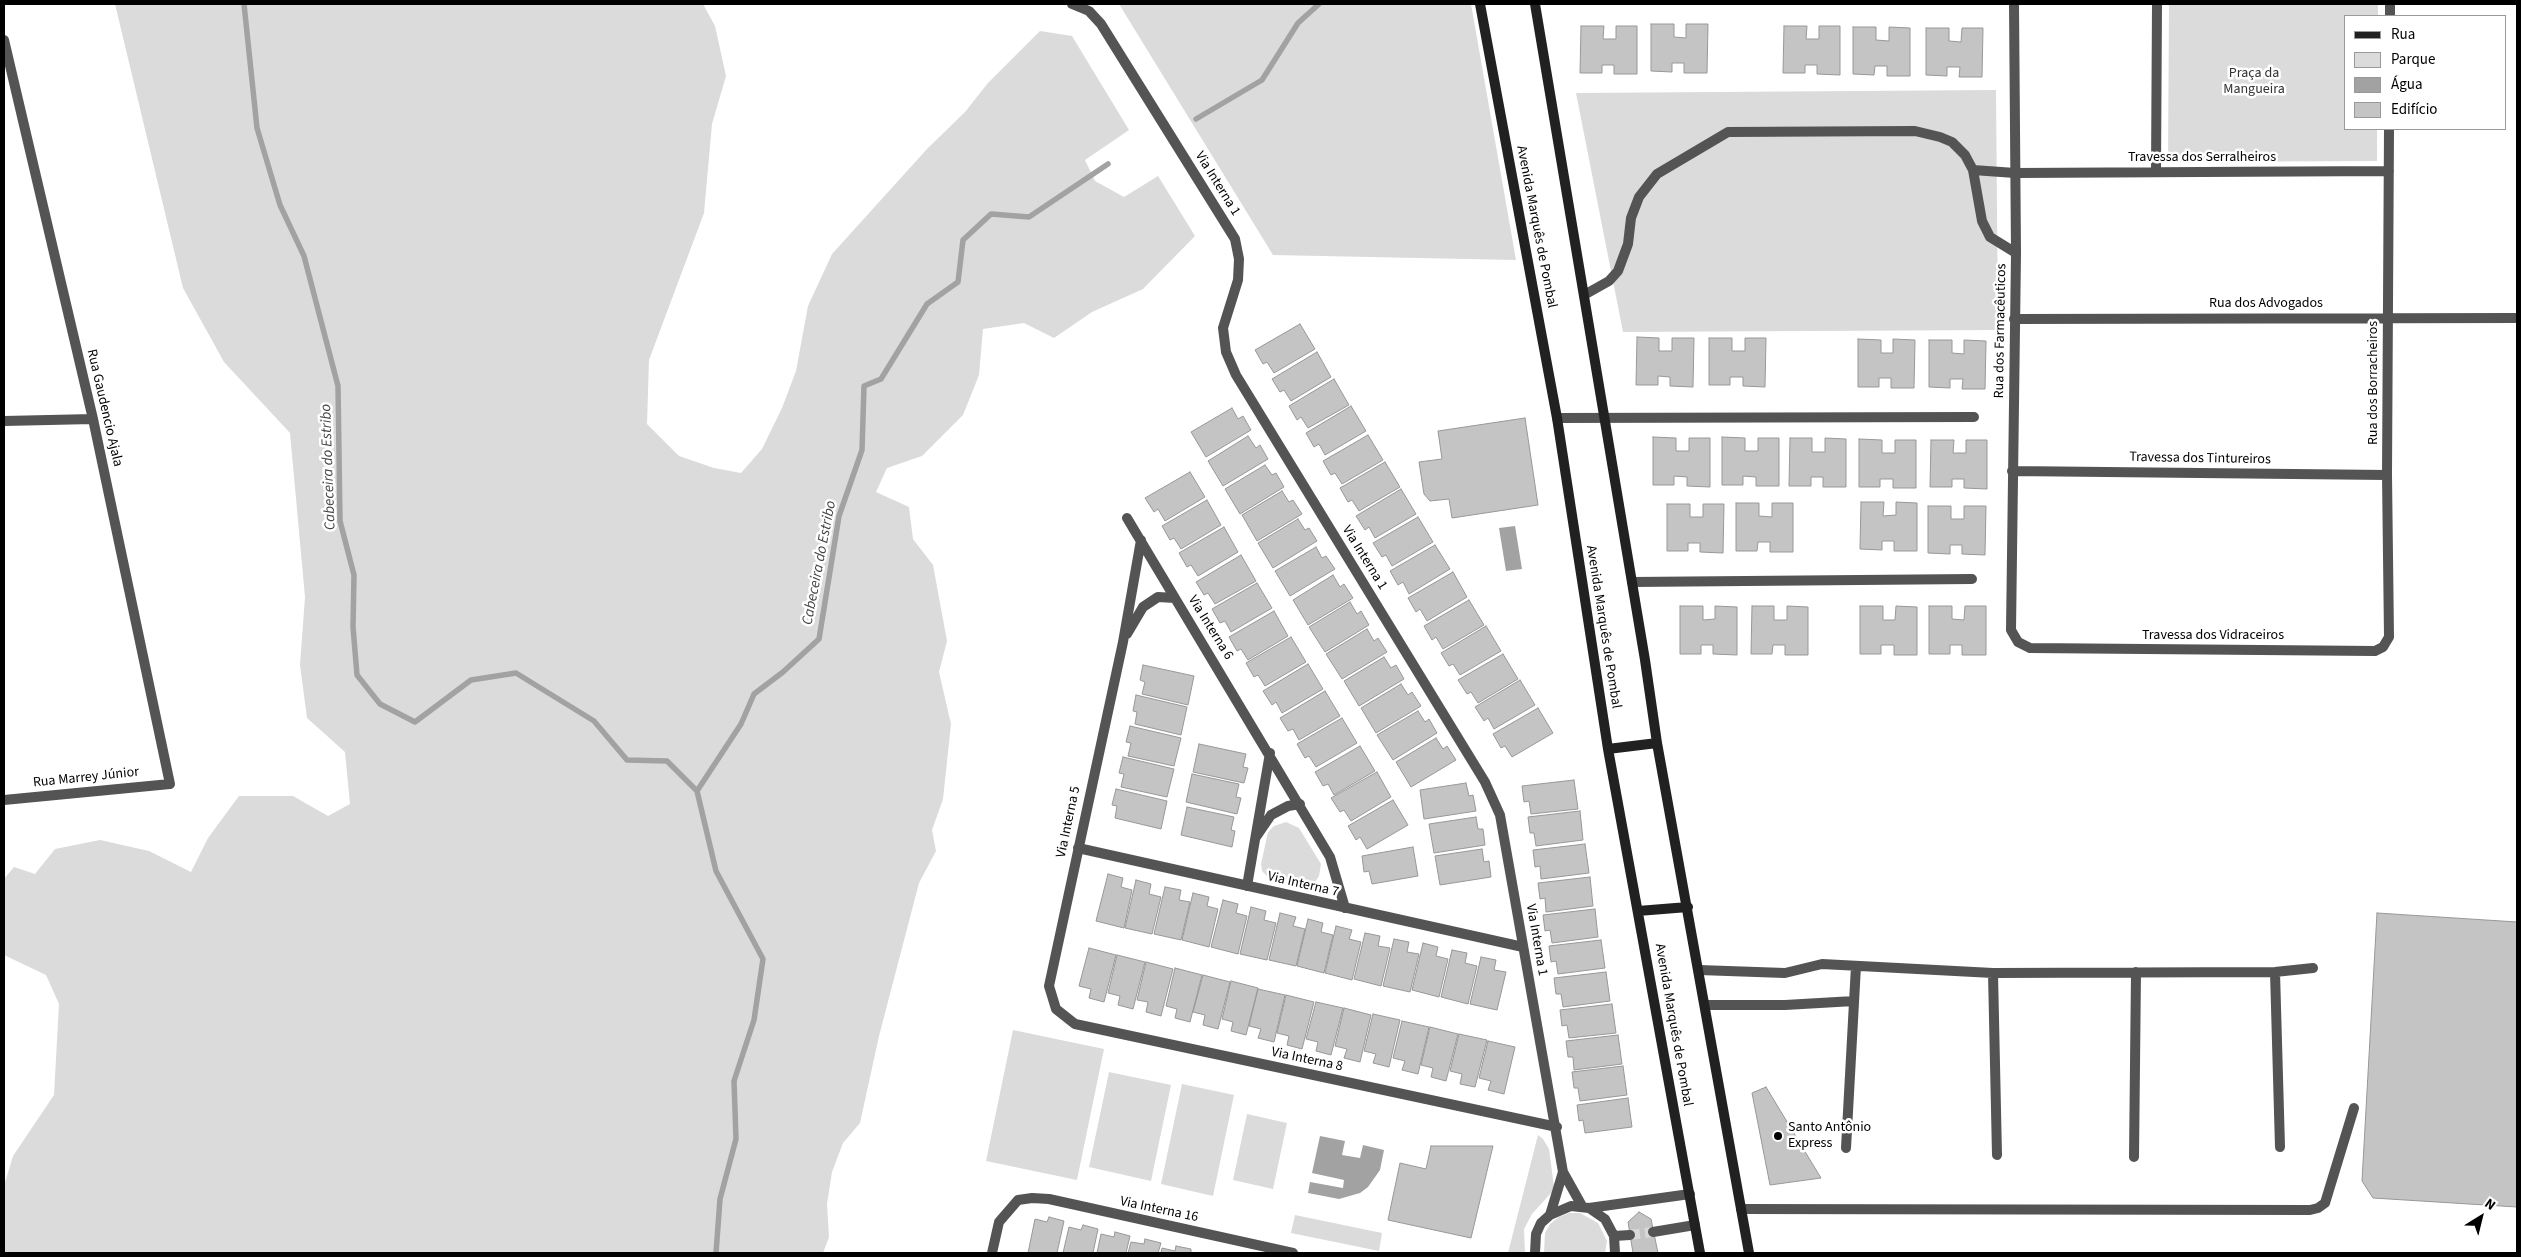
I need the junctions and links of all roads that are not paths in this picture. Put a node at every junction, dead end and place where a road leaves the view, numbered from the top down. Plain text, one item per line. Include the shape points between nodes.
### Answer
1 (1072, 4) edge
2 (1480, 4) edge
3 (1535, 4) edge
4 (2014, 4) edge
5 (2157, 4) edge
6 (4, 40) edge
7 (2389, 130) edge
8 (1973, 170) junction
9 (2389, 171) junction
10 (2156, 172) junction
11 (2015, 173) junction
12 (2016, 253) junction
13 (1584, 295) junction
14 (2388, 317) junction
15 (2517, 318) edge
16 (2014, 319) junction
17 (1603, 417) junction
18 (1974, 417) dead end
19 (1557, 418) junction
20 (92, 419) junction
21 (4, 421) edge
22 (2012, 471) junction
23 (2386, 475) junction
24 (1127, 518) dead end
25 (1141, 540) junction
26 (1972, 579) dead end
27 (1632, 582) junction
28 (1175, 598) junction
29 (2389, 637) joint
30 (1123, 642) junction
31 (2030, 648) joint
32 (1657, 743) junction
33 (1608, 749) junction
34 (1270, 753) junction
35 (170, 784) joint
36 (4, 800) edge
37 (1300, 804) junction
38 (1254, 840) junction
39 (1078, 848) junction
40 (1247, 886) junction
41 (1688, 907) junction
42 (1345, 908) junction
43 (1638, 911) junction
44 (1523, 947) junction
45 (1856, 966) junction
46 (2313, 968) dead end
47 (1699, 970) junction
48 (2136, 972) junction
49 (2275, 972) junction
50 (1993, 973) junction
51 (1854, 1000) junction
52 (1705, 1005) junction
53 (1056, 1008) joint
54 (2354, 1108) dead end
55 (1557, 1127) junction
56 (2280, 1147) dead end
57 (1846, 1148) dead end
58 (1996, 1155) dead end
59 (2134, 1157) dead end
60 (1564, 1172) junction
61 (1690, 1194) junction
62 (1586, 1207) junction
63 (1741, 1209) junction
64 (1550, 1215) junction
65 (1695, 1225) junction
66 (1654, 1232) tunnel mouth
67 (1630, 1234) tunnel mouth
68 (1614, 1236) junction
69 (992, 1253) edge
70 (1293, 1253) edge
71 (1536, 1253) edge
72 (1615, 1253) edge
73 (1700, 1253) edge
74 (1749, 1253) edge

1 - 44 street, Via Interna 1 via 1089,11 1101,24 1235,239 1239,259 1238,280 1222,328 1226,352 1236,375 1485,782 1500,815
2 - 19 main road, Avenida Marquês de Pombal
3 - 13 main road
4 - 11 street, Rua dos Farmacêuticos
5 - 10 street
6 - 20 street, Rua Gaudencio Ajala
7 - 9 street, Rua dos Borracheiros
8 - 11 street, Travessa dos Serralheiros
8 - 12 street via 1982,221 1990,237
8 - 13 street via 1965,155 1952,142 1915,131 1728,132 1658,174 1639,196 1618,272
9 - 10 street, Travessa dos Serralheiros
9 - 14 street, Rua dos Borracheiros
10 - 11 street, Travessa dos Serralheiros
11 - 12 street, Rua dos Farmacêuticos
12 - 16 street, Rua dos Farmacêuticos
13 - 17 main road
14 - 15 street, Rua dos Advogados
14 - 16 street, Rua dos Advogados
14 - 23 street, Rua dos Borracheiros
16 - 22 street, Rua dos Farmacêuticos
17 - 18 street
17 - 19 street
17 - 27 main road
19 - 33 main road, Avenida Marquês de Pombal
20 - 21 street
20 - 35 street, Rua Gaudencio Ajala
22 - 23 street, Travessa dos Tintureiros
22 - 31 street, Rua dos Farmacêuticos via 2010,630 2018,642
23 - 29 street, Rua dos Borracheiros
24 - 25 street, Via Interna 6
25 - 28 street, Via Interna 6
25 - 30 street, Via Interna 5
26 - 27 street
27 - 32 main road
28 - 30 street, Via Interna 5 via 1158,597 1143,607
28 - 34 street, Via Interna 6
29 - 31 street, Travessa dos Vidraceiros via 2383,647 2375,650
30 - 39 street, Via Interna 5
32 - 33 main road
32 - 41 main road
33 - 43 main road, Avenida Marquês de Pombal
34 - 37 street, Via Interna 6
34 - 38 street
35 - 36 street, Rua Marrey Júnior
37 - 38 street via 1271,815
37 - 42 street, Via Interna 6 via 1330,857
38 - 40 street
39 - 40 street, Via Interna 7
39 - 53 street, Via Interna 5 via 1049,986
40 - 42 street, Via Interna 7
41 - 43 main road
41 - 47 main road
42 - 44 street, Via Interna 7
43 - 61 main road, Avenida Marquês de Pombal
44 - 55 street, Via Interna 1
45 - 47 street via 1822,964 1785,973
45 - 50 street
45 - 51 street
46 - 49 street
47 - 52 main road
48 - 49 street
48 - 50 street
48 - 59 street
49 - 56 street
50 - 58 street
51 - 52 street via 1785,1005
51 - 57 street
52 - 63 main road
53 - 55 street, Via Interna 8 via 1076,1024
54 - 63 street via 2325,1202 2310,1210
55 - 60 street, Via Interna 1
60 - 62 street
60 - 64 street
61 - 62 street
61 - 65 main road, Avenida Marquês de Pombal
62 - 64 street via 1560,1209
62 - 68 street via 1605,1219
63 - 74 main road
64 - 71 street via 1536,1234
65 - 66 street
65 - 73 main road, Avenida Marquês de Pombal
67 - 68 street
68 - 72 street
69 - 70 street, Via Interna 16 via 999,1222 1018,1200 1032,1198 1049,1199

